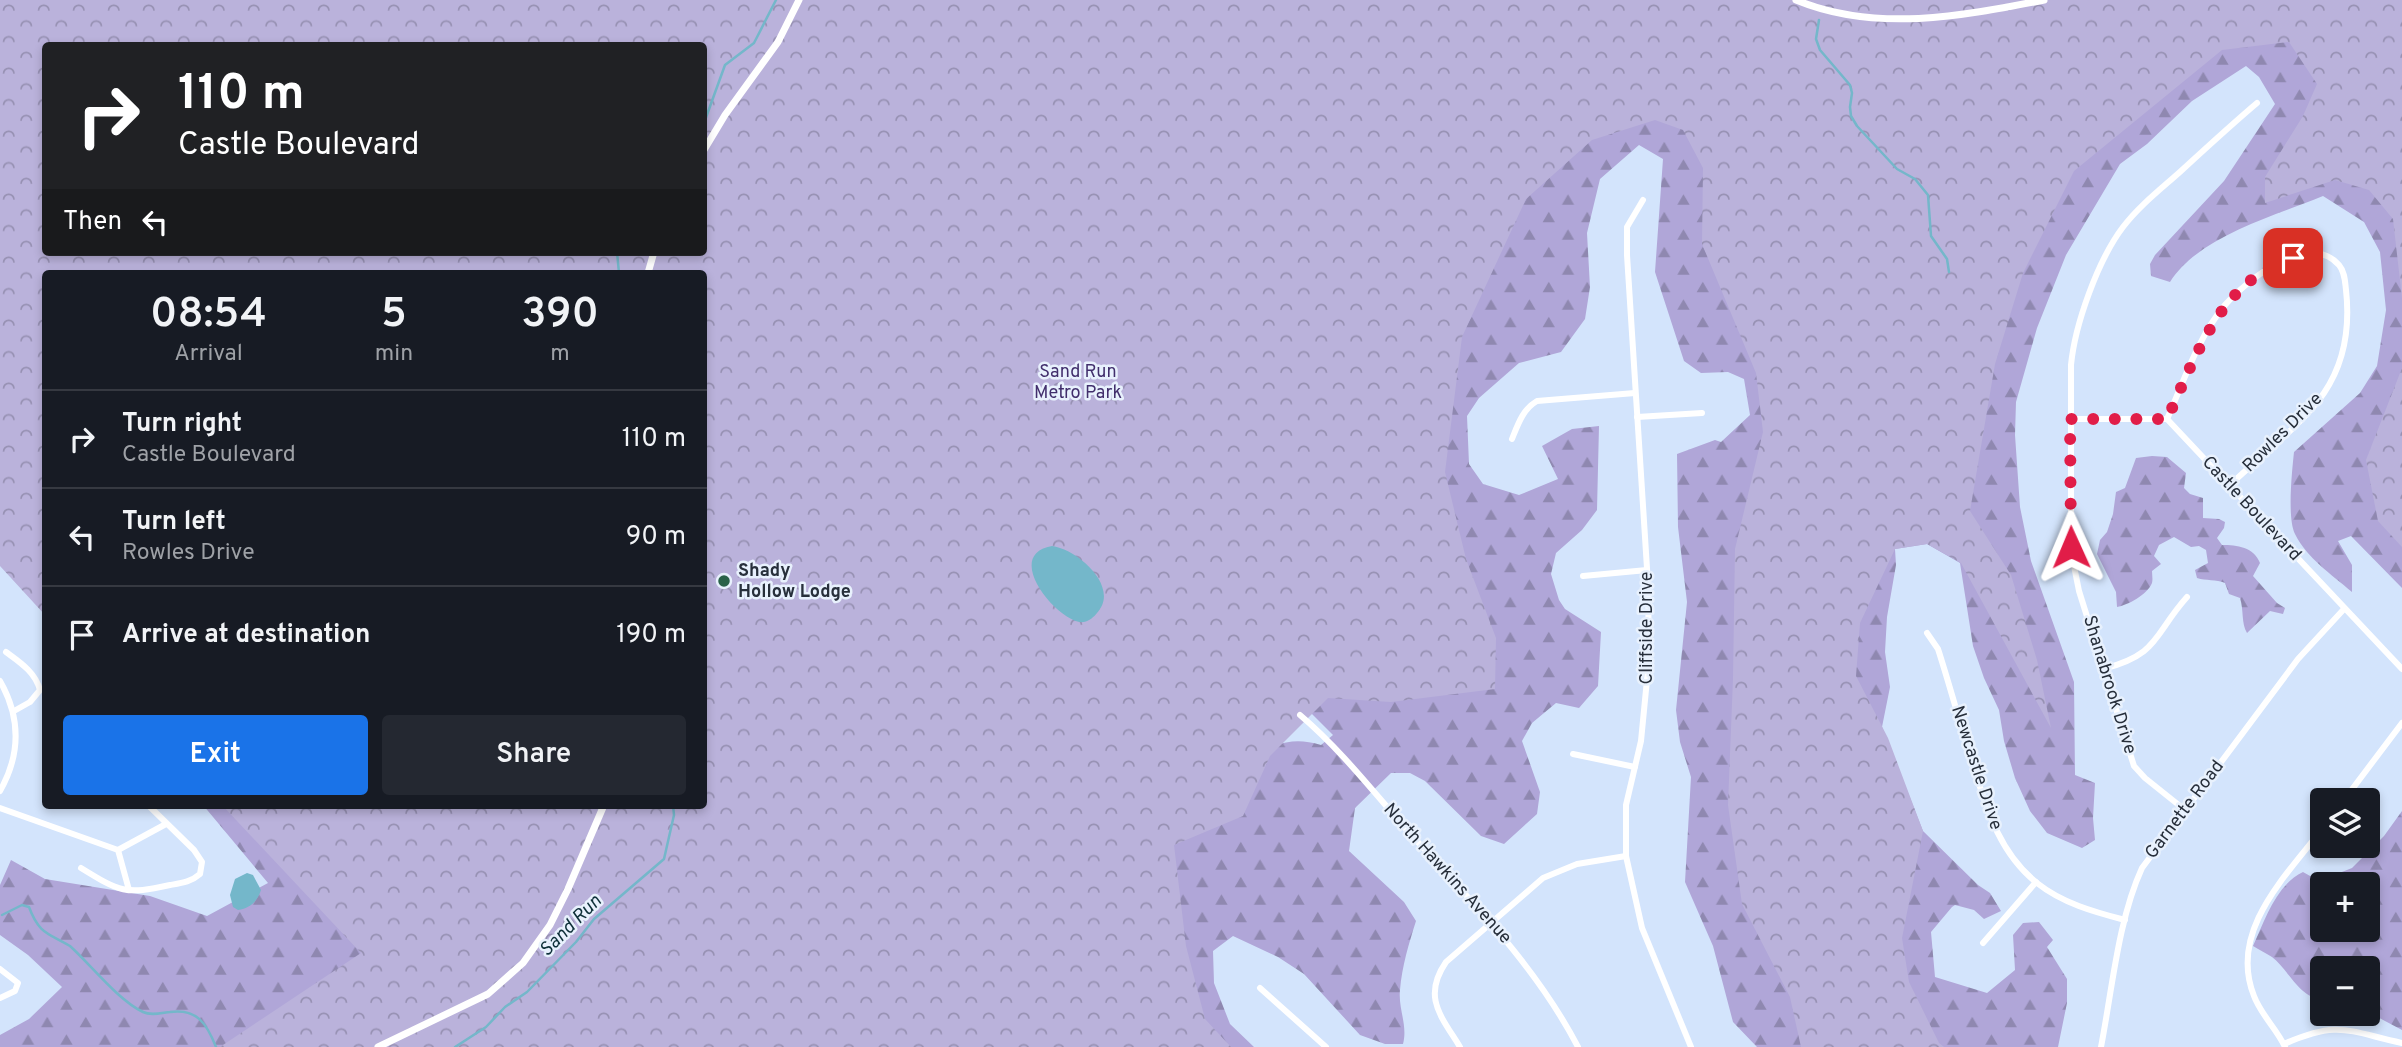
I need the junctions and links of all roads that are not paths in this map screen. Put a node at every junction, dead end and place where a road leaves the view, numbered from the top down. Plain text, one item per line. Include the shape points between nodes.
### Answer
1 (799, 0) edge
2 (1796, 0) edge
3 (2044, 0) edge
4 (2257, 103) dead end
5 (707, 145) edge
6 (1643, 200) dead end
7 (1635, 393) junction
8 (1702, 413) dead end
9 (1637, 417) junction
10 (2070, 419) junction
11 (2167, 419) junction
12 (1511, 439) dead end
13 (2229, 486) junction
14 (1647, 570) junction
15 (1583, 576) dead end
16 (2187, 597) dead end
17 (2344, 609) junction
18 (1927, 633) dead end
19 (6, 652) dead end
20 (2104, 669) junction
21 (2402, 669) edge
22 (0, 681) edge
23 (14, 711) junction
24 (1300, 715) dead end
25 (2402, 723) edge
26 (1573, 754) dead end
27 (1635, 767) junction
28 (2353, 788) edge
29 (0, 791) edge
30 (0, 808) edge
31 (152, 809) edge
32 (602, 809) edge
33 (2185, 810) junction
34 (166, 824) junction
35 (2310, 845) edge
36 (118, 850) junction
37 (1626, 856) junction
38 (81, 868) dead end
39 (2036, 882) junction
40 (129, 890) junction
41 (2125, 920) junction
42 (1491, 923) junction
43 (1983, 943) dead end
44 (0, 969) edge
45 (1260, 988) dead end
46 (0, 999) edge
47 (2402, 1043) edge
48 (2284, 1045) edge
49 (378, 1047) edge
50 (1326, 1047) edge
51 (1460, 1047) edge
52 (1578, 1047) edge
53 (1691, 1047) edge
54 (2101, 1047) edge

1 - 5 street via 774,48
2 - 3 street via 1846,16 1904,20
4 - 10 street, Shanabrook Drive via 2140,207 2115,238 2076,330
6 - 7 street, Cliffside Drive via 1627,228
7 - 9 street, Cliffside Drive
7 - 12 street via 1537,401 1529,405
8 - 9 street
9 - 14 street, Cliffside Drive
10 - 11 street
10 - 20 street, Shanabrook Drive via 2073,561
11 - 13 street, Castle Boulevard
11 - 13 street, Rowles Drive via 2213,320 2247,284 2278,262 2308,254 2320,254 2339,264 2346,286 2347,322 2336,372 2313,407
13 - 17 street, Castle Boulevard
14 - 15 street
14 - 27 street, Cliffside Drive via 1649,660
16 - 20 street via 2146,651
17 - 21 street, Castle Boulevard
17 - 33 street, Garnette Road via 2298,659
18 - 39 street, Newcastle Drive via 1938,649 1982,798 1997,833
19 - 23 street via 37,679 40,690
20 - 33 street, Shanabrook Drive via 2134,766
22 - 23 street
23 - 29 street via 14,758
24 - 42 street, North Hawkins Avenue
25 - 28 street
26 - 27 street
27 - 37 street, Cliffside Drive via 1626,805
30 - 36 street
31 - 34 street
32 - 49 street via 556,913 523,963 488,994
33 - 41 street, Garnette Road via 2142,868
34 - 36 street
34 - 40 street via 194,850 202,862 201,874 192,881
35 - 48 street via 2266,904 2250,939 2247,968 2252,993
36 - 40 street
37 - 42 street via 1559,870 1543,878
37 - 53 street, Cliffside Drive via 1642,928
38 - 40 street via 113,887
39 - 41 street, Newcastle Drive via 2068,902
39 - 43 street
41 - 54 street, Garnette Road
42 - 51 street via 1446,962 1435,984 1436,1006
42 - 52 street, North Hawkins Avenue via 1549,996
44 - 46 street via 18,983 15,991
45 - 50 street
47 - 48 street via 2339,1028 2318,1030

